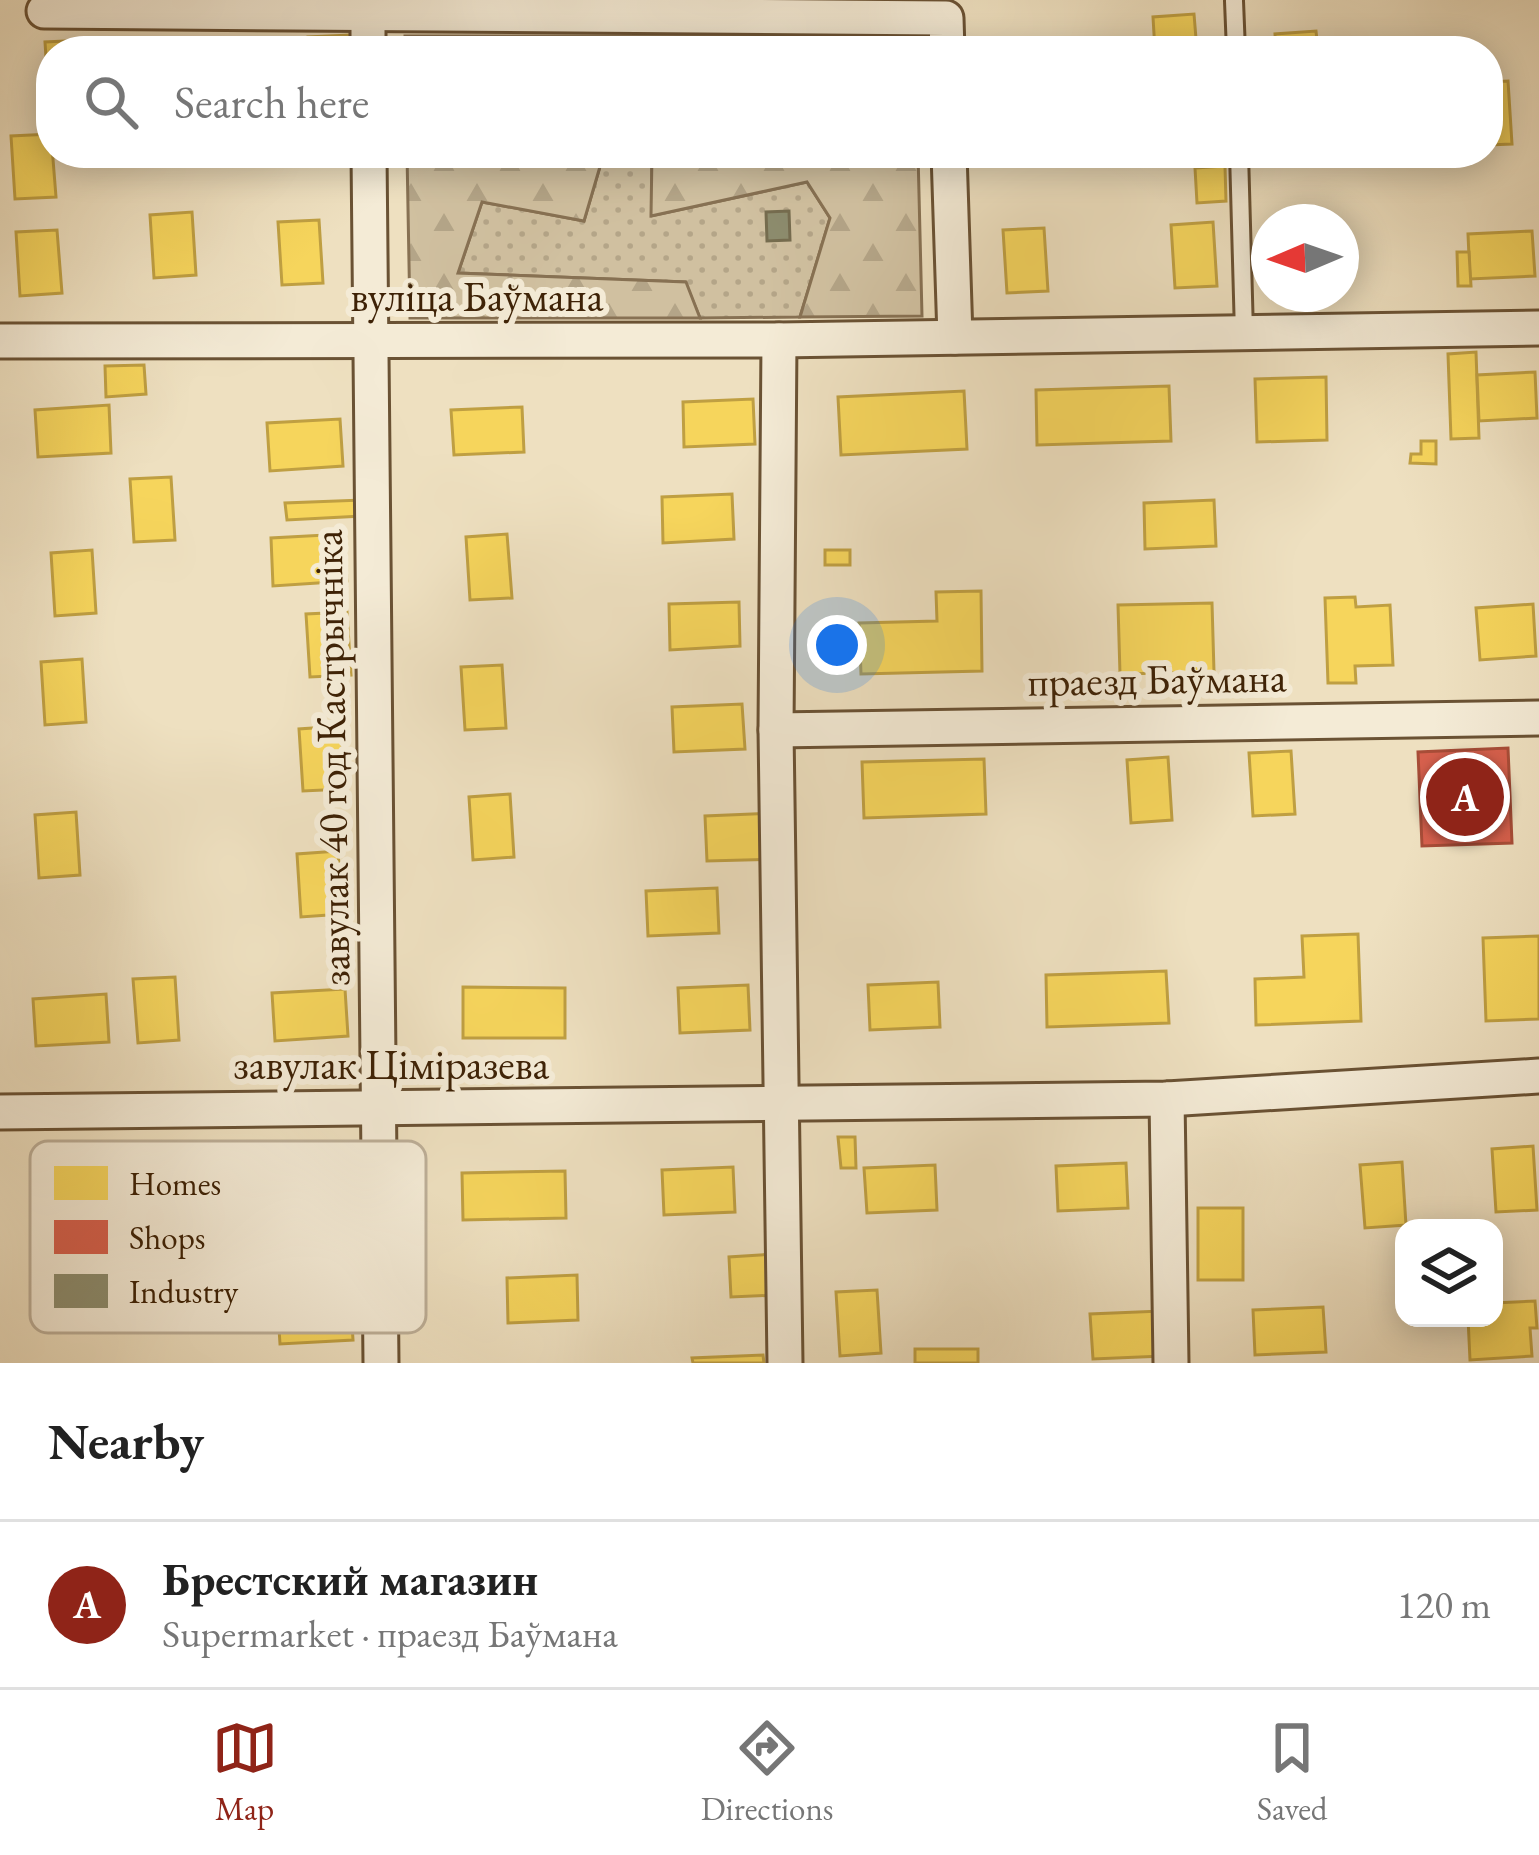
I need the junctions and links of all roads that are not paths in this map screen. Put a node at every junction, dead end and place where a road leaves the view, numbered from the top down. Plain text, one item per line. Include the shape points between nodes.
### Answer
1 (1234, 1) edge
2 (368, 6) edge
3 (44, 11) dead end
4 (946, 36) edge
5 (1235, 36) edge
6 (369, 168) edge
7 (950, 168) edge
8 (1239, 168) edge
9 (1539, 328) edge
10 (1244, 333) junction
11 (955, 338) junction
12 (779, 340) junction
13 (0, 341) edge
14 (372, 341) junction
15 (1539, 718) edge
16 (776, 730) junction
17 (1539, 1076) edge
18 (1168, 1099) junction
19 (782, 1106) junction
20 (380, 1108) junction
21 (0, 1112) edge
22 (380, 1141) edge
23 (381, 1333) edge
24 (381, 1363) edge
25 (785, 1363) edge
26 (1172, 1363) edge

1 - 5 lane
2 - 3 street
2 - 4 street via 946,18
6 - 14 street, завулак 40 год Кастрычніка
7 - 11 street
8 - 10 lane
9 - 10 street, вуліца Баўмана
10 - 11 street, вуліца Баўмана
11 - 12 street, вуліца Баўмана
12 - 14 street, вуліца Баўмана
12 - 16 street
13 - 14 street, вуліца Баўмана
14 - 20 street, завулак 40 год Кастрычніка
15 - 16 street, праезд Баўмана
16 - 19 street
17 - 18 street, завулак Ціміразева
18 - 19 street, завулак Ціміразева
18 - 26 street
19 - 20 street, завулак Ціміразева
19 - 25 street
20 - 21 street, завулак Ціміразева
20 - 22 street, завулак 40 год Кастрычніка
23 - 24 street, завулак 40 год Кастрычніка

